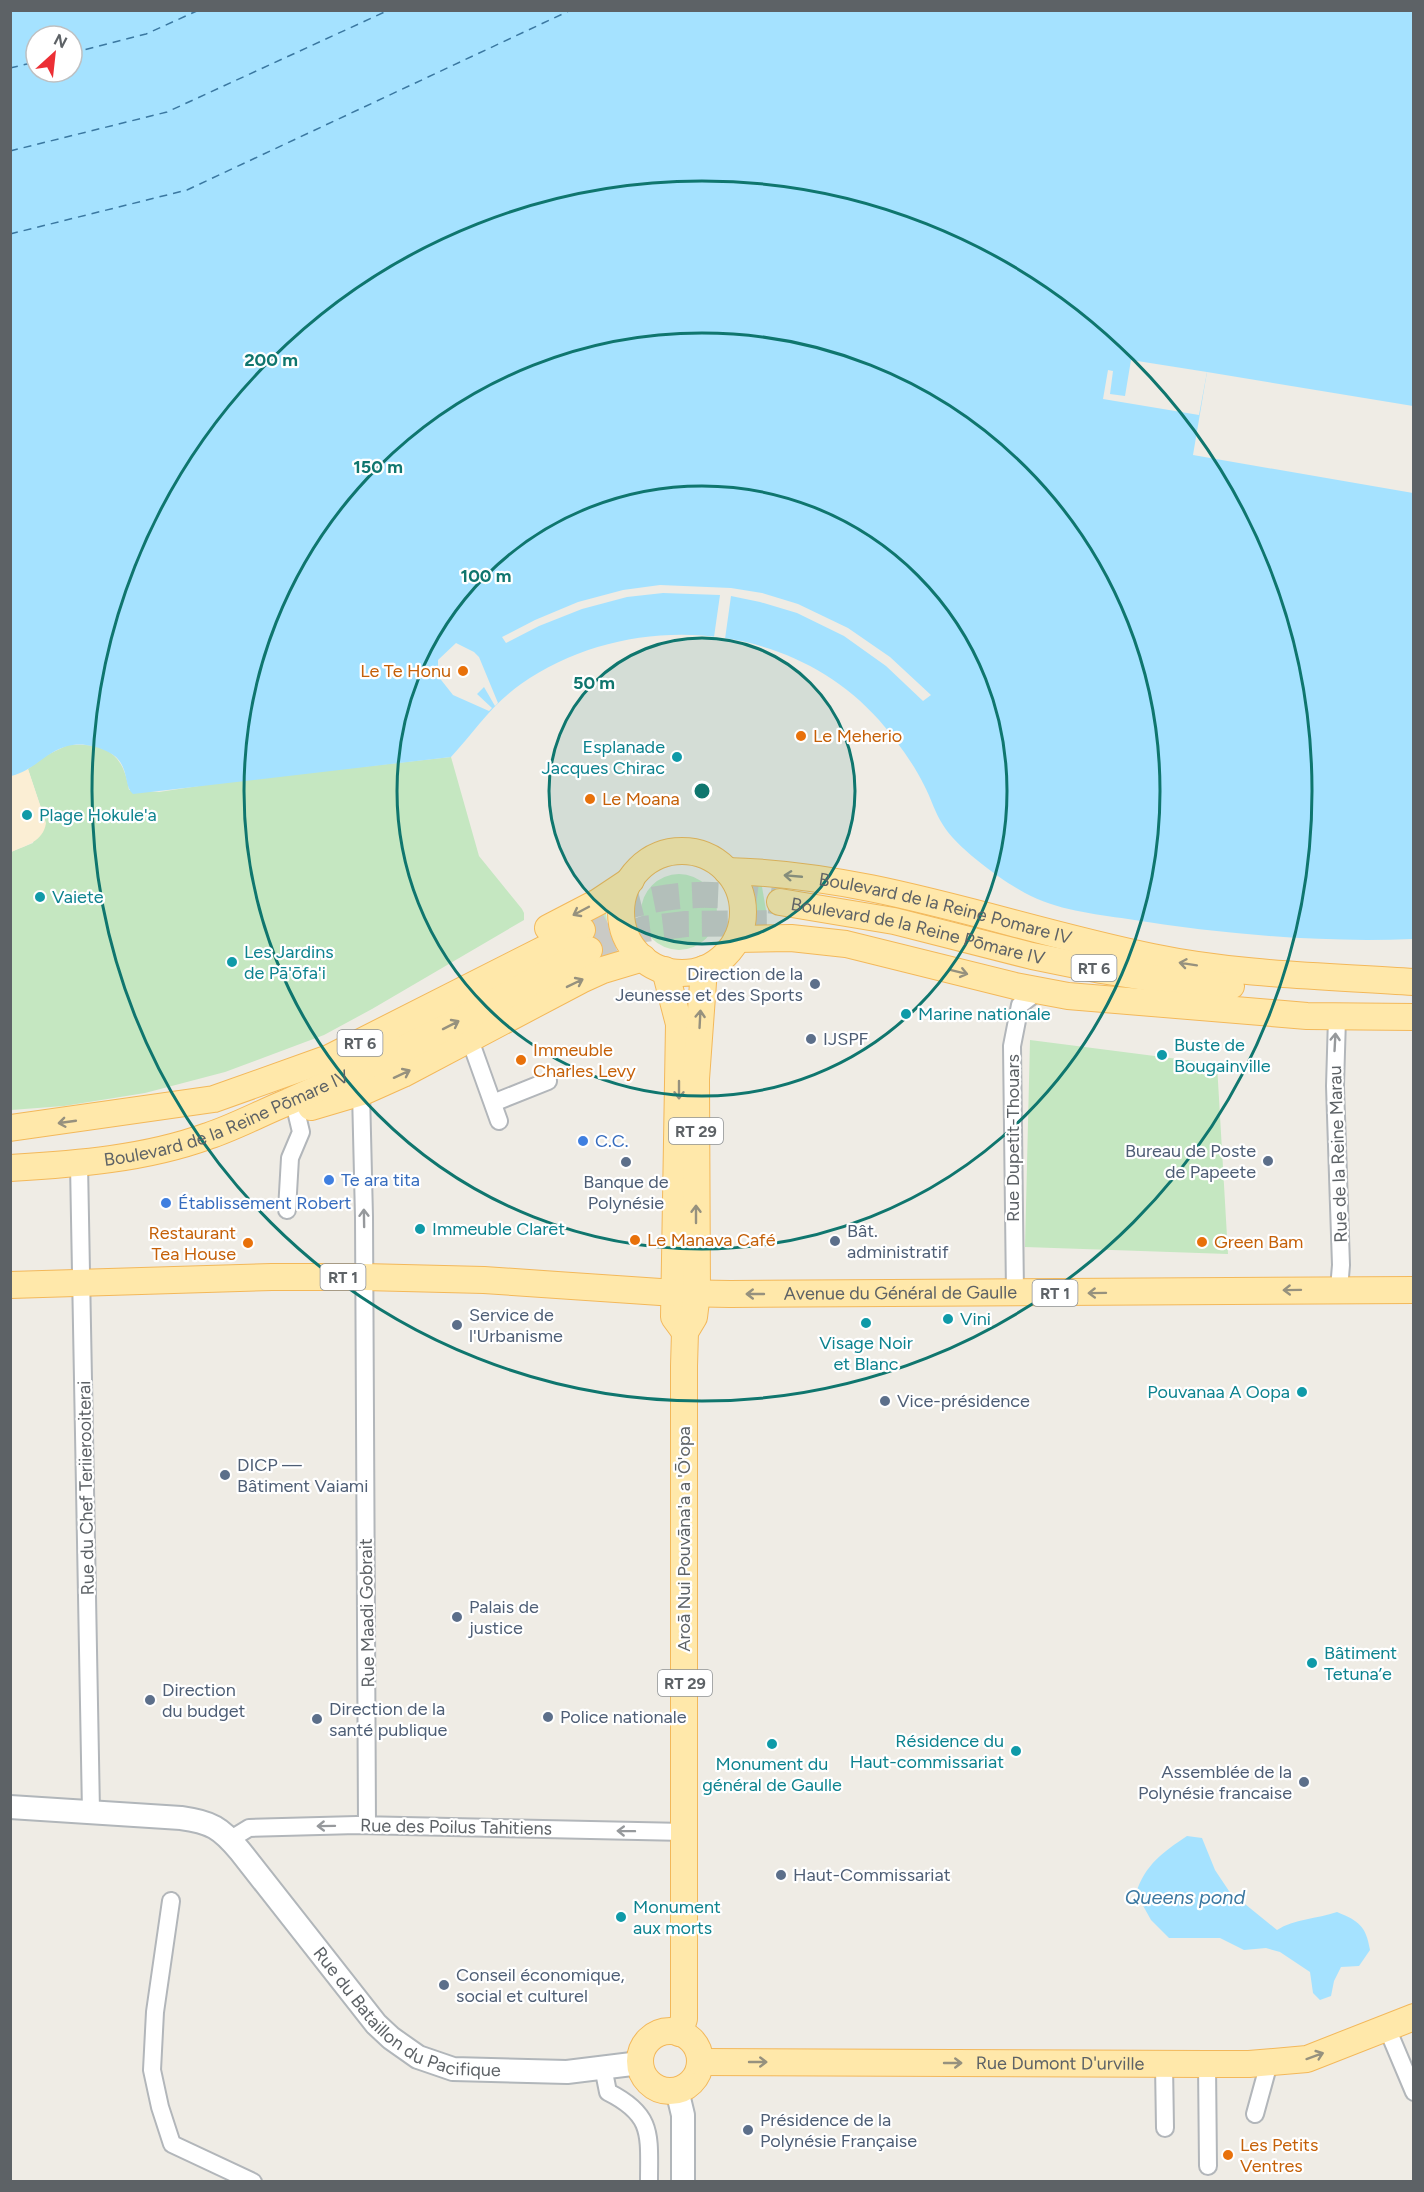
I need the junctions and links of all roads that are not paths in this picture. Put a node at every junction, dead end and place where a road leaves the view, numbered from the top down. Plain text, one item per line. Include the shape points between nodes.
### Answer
1 (727, 871) junction
2 (630, 880) junction
3 (737, 939) junction
4 (642, 958) junction
5 (704, 969) junction
6 (665, 970) junction
7 (1413, 982) edge
8 (1038, 991) junction
9 (1220, 1009) junction
10 (1413, 1017) edge
11 (1337, 1018) junction
12 (470, 1040) junction
13 (548, 1081) dead end
14 (361, 1092) junction
15 (493, 1103) junction
16 (296, 1111) junction
17 (123, 1113) junction
18 (499, 1121) dead end
19 (10, 1128) edge
20 (207, 1137) junction
21 (79, 1164) junction
22 (10, 1168) edge
23 (287, 1210) dead end
24 (364, 1277) junction
25 (83, 1284) junction
26 (10, 1285) edge
27 (1339, 1289) junction
28 (1413, 1290) edge
29 (686, 1293) junction
30 (1015, 1293) junction
31 (10, 1807) edge
32 (91, 1812) junction
33 (368, 1826) junction
34 (685, 1832) junction
35 (231, 1839) junction
36 (171, 1901) dead end
37 (1413, 2017) edge
38 (1387, 2028) junction
39 (679, 2033) junction
40 (640, 2062) junction
41 (700, 2062) junction
42 (1269, 2063) junction
43 (1164, 2064) junction
44 (1207, 2064) junction
45 (603, 2067) junction
46 (677, 2090) junction
47 (1413, 2092) edge
48 (1255, 2114) dead end
49 (1165, 2128) dead end
50 (1208, 2166) dead end
51 (253, 2181) edge
52 (649, 2181) edge
53 (683, 2181) edge

1 - 2 main road via 708,857 676,852 646,862
1 - 3 main road via 742,904
7 -> 1 main road, Boulevard de la Reine Pomare IV via 1198,966 1099,946 850,883
2 - 4 main road via 621,907 623,926
2 -> 17 main road via 581,912 336,1037 260,1069
3 - 5 main road via 726,954
3 -> 8 main road via 791,938 846,944
4 - 6 main road
12 -> 4 main road via 581,980
5 - 6 main road via 680,973
29 -> 5 main road, Aroā Nui Pouvāna'a a 'Ō'opa / RT 29
6 -> 29 main road, Aroā Nui Pouvāna'a a 'Ō'opa / RT 29 via 679,1024
7 - 9 main road, Boulevard de la Reine Pōmare IV / RT 6 via 1305,991 1176,982 1032,956 894,921 779,912 1112,989
8 - 9 main road
8 - 30 street, Rue Dupetit-Thouars via 1020,1005 1012,1046
9 - 11 main road, RT 6
10 - 11 main road, RT 6
27 -> 11 street, Rue de la Reine Marau
14 -> 12 main road
12 - 15 street
13 - 15 street
14 - 16 main road
24 -> 14 street, Rue Maadi Gobrait
15 - 18 street
16 - 20 main road
16 - 23 street via 301,1132 290,1158
17 -> 19 main road, Boulevard de la Reine Pōmare IV / RT 6
20 -> 17 main road, Boulevard de la Reine Pōmare IV / RT 6 via 360,1071 519,990 585,940 329,1058 214,1099
20 - 21 main road, Boulevard de la Reine Pōmare IV / RT 6
21 - 22 main road, Boulevard de la Reine Pōmare IV / RT 6
21 - 25 street, Rue du Chef Teriierooiterai
24 - 25 main road, RT 1
24 - 29 main road, RT 1
24 - 33 street, Rue Maadi Gobrait
25 - 26 main road, RT 1
25 - 32 street, Rue du Chef Teriierooiterai
27 - 28 main road, Avenue du Général de Gaulle / RT 1
27 -> 30 main road, Avenue du Général de Gaulle / RT 1
30 -> 29 main road, Avenue du Général de Gaulle / RT 1
29 - 34 main road, Aroā Nui Pouvāna'a a 'Ō'opa / RT 29 via 674,1317 685,1332
31 - 32 main road, Rue du Bataillon du Pacifique
32 - 35 main road, Rue du Bataillon du Pacifique via 198,1820
34 -> 33 street, Rue des Poilus Tahitiens
33 -> 35 street, Rue des Poilus Tahitiens via 249,1828
34 - 39 main road, Aroā Nui Pouvāna'a a 'Ō'opa / RT 29 via 684,2019
35 - 45 main road, Rue du Bataillon du Pacifique via 376,2024 409,2051 453,2069 567,2072
36 - 51 street via 154,2024 152,2070 160,2107 172,2144
37 - 38 main road, Rue Dumont D'urville
42 -> 38 main road, Rue Dumont D'urville via 1307,2059
38 - 47 street
39 - 40 main road via 666,2032 649,2040
39 - 41 main road via 694,2044
40 - 45 main road, Rue du Bataillon du Pacifique
40 - 46 main road via 652,2085
41 -> 43 main road, Rue Dumont D'urville
41 - 46 main road via 693,2080
42 - 44 main road, Rue Dumont D'urville
42 - 48 street
43 - 44 main road, Rue Dumont D'urville
43 - 49 street
44 - 50 street
45 - 52 street via 608,2092 626,2101 646,2127
46 - 53 main road via 683,2115

